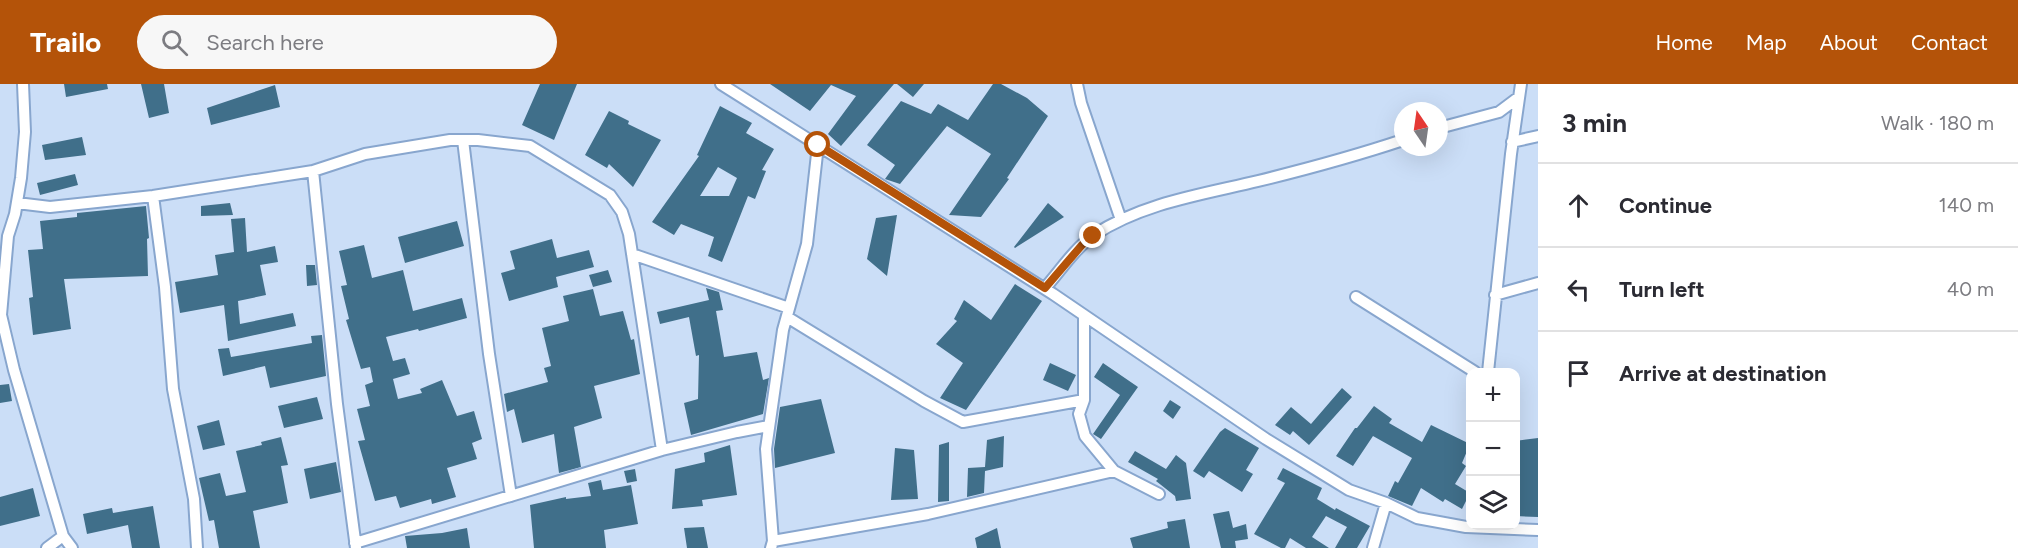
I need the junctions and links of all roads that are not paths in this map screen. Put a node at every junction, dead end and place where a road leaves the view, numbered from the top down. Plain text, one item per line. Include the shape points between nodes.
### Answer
1 (23, 84) edge
2 (721, 84) edge
3 (743, 84) edge
4 (1077, 84) edge
5 (1521, 84) edge
6 (735, 93) junction
7 (1519, 97) junction
8 (1499, 112) junction
9 (1448, 126) edge
10 (1515, 126) junction
11 (1538, 136) edge
12 (463, 140) junction
13 (1512, 142) junction
14 (1394, 143) edge
15 (818, 145) junction
16 (313, 171) junction
17 (153, 196) junction
18 (17, 203) junction
19 (1121, 220) junction
20 (632, 254) junction
21 (1538, 283) edge
22 (1045, 288) junction
23 (1494, 295) junction
24 (1356, 297) dead end
25 (788, 312) junction
26 (1084, 315) junction
27 (1469, 368) edge
28 (1488, 368) edge
29 (1084, 400) junction
30 (769, 426) junction
31 (662, 450) junction
32 (1114, 471) junction
33 (1159, 494) dead end
34 (511, 496) junction
35 (1386, 503) junction
36 (1466, 527) edge
37 (1520, 529) edge
38 (1538, 530) edge
39 (63, 536) junction
40 (772, 545) edge
41 (355, 546) edge
42 (47, 548) edge
43 (72, 548) edge
44 (197, 548) edge
45 (1373, 548) edge

1 - 18 street via 25,132
2 - 6 street
3 - 6 street
4 - 19 street
5 - 7 street
6 - 15 street
7 - 8 street
7 - 10 street
8 - 9 street
8 - 10 street
10 - 13 street
11 - 13 street
12 - 16 street via 365,154
12 - 20 street via 530,146 610,195 622,212
12 - 34 street
13 - 23 street
14 - 19 street via 1179,200
15 - 22 street
15 - 25 street via 807,244
16 - 17 street
16 - 41 street
17 - 18 street via 50,207
17 - 44 street via 173,389 194,499
18 - 39 street via 8,236 1,315
19 - 22 street via 1082,245
20 - 25 street
20 - 31 street
21 - 23 street
22 - 26 street
23 - 28 street
24 - 27 street
25 - 29 street via 963,422
25 - 30 street
26 - 29 street
26 - 35 street via 1307,466 1349,490
29 - 32 street via 1079,414 1085,436
30 - 31 street
30 - 40 street via 766,449
31 - 34 street
32 - 33 street
32 - 40 street
34 - 41 street
35 - 36 street via 1417,518
35 - 45 street
37 - 38 street
39 - 42 street
39 - 43 street

